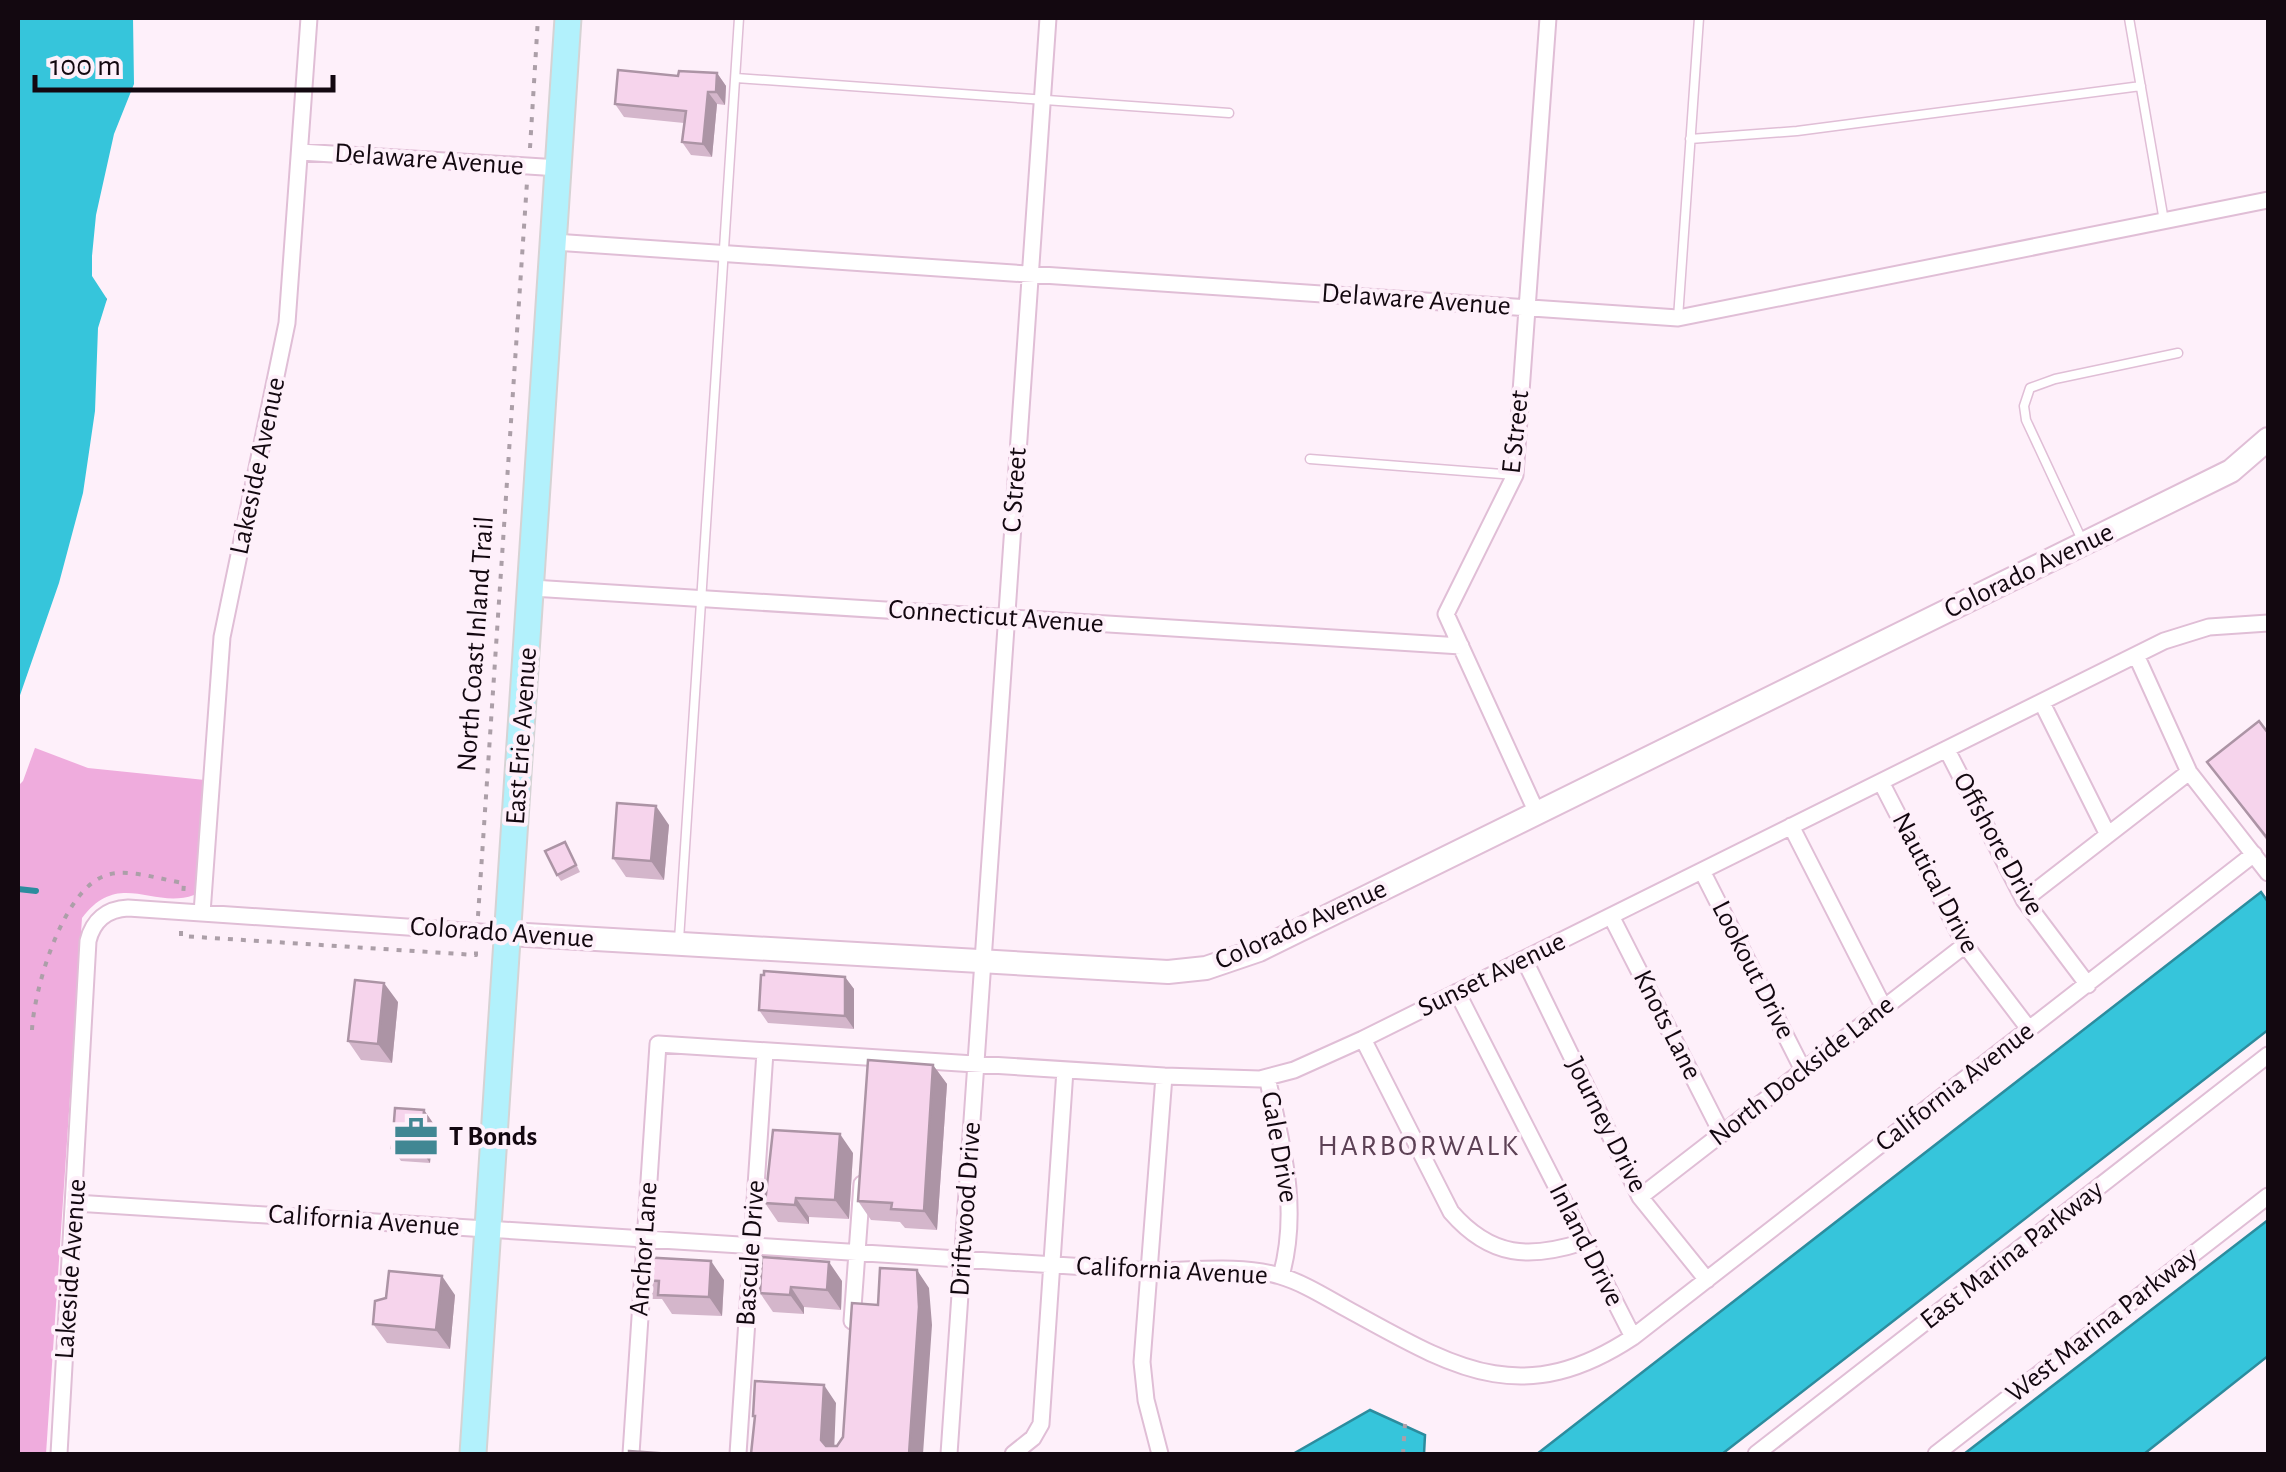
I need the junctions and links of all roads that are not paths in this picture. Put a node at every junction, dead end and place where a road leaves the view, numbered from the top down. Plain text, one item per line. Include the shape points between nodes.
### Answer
1 (309, 18) edge
2 (568, 18) edge
3 (739, 18) edge
4 (1048, 18) edge
5 (1548, 18) edge
6 (1699, 18) edge
7 (2129, 18) edge
8 (736, 78) junction
9 (2141, 86) junction
10 (1042, 101) junction
11 (1229, 113) dead end
12 (1690, 140) junction
13 (300, 152) junction
14 (558, 168) junction
15 (2268, 200) edge
16 (2164, 220) junction
17 (554, 242) junction
18 (725, 255) junction
19 (1031, 274) junction
20 (1528, 308) junction
21 (1678, 318) junction
22 (2178, 353) dead end
23 (2268, 439) edge
24 (1310, 459) dead end
25 (1515, 475) junction
26 (2084, 544) junction
27 (532, 588) junction
28 (702, 598) junction
29 (1006, 618) junction
30 (2268, 622) edge
31 (1461, 646) junction
32 (2136, 655) junction
33 (2042, 703) junction
34 (1947, 750) junction
35 (2188, 772) junction
36 (1881, 782) junction
37 (1537, 813) junction
38 (1792, 826) junction
39 (2108, 835) junction
40 (2254, 854) junction
41 (1702, 871) junction
42 (2268, 873) edge
43 (2024, 900) junction
44 (108, 912) joint
45 (202, 913) junction
46 (1611, 916) junction
47 (509, 934) junction
48 (679, 944) junction
49 (1965, 945) junction
50 (1524, 959) junction
51 (982, 963) junction
52 (2088, 984) junction
53 (1458, 992) junction
54 (1884, 1008) junction
55 (2028, 1030) junction
56 (1363, 1039) junction
57 (658, 1044) joint
58 (765, 1052) junction
59 (2268, 1056) edge
60 (976, 1064) junction
61 (1065, 1070) junction
62 (1804, 1070) junction
63 (1164, 1076) junction
64 (1267, 1078) junction
65 (1722, 1134) junction
66 (864, 1162) edge
67 (2268, 1196) edge
68 (1640, 1197) junction
69 (75, 1203) junction
70 (486, 1229) junction
71 (645, 1240) junction
72 (1584, 1242) junction
73 (751, 1246) junction
74 (857, 1253) junction
75 (962, 1259) junction
76 (1053, 1265) junction
77 (1150, 1271) junction
78 (1281, 1276) junction
79 (1707, 1280) junction
80 (1633, 1337) junction
81 (851, 1345) edge
82 (59, 1454) edge
83 (473, 1454) edge
84 (631, 1454) edge
85 (738, 1454) edge
86 (950, 1454) edge
87 (1014, 1454) edge
88 (1160, 1454) edge
89 (1756, 1454) edge
90 (1936, 1454) edge

1 - 13 street, Lakeside Avenue
2 - 14 main road, East Erie Avenue
3 - 8 lane
4 - 10 street, C Street
5 - 20 street, E Street
6 - 12 lane
7 - 9 lane
8 - 10 lane
8 - 18 lane
9 - 12 lane
9 - 16 lane
10 - 11 lane
10 - 19 street, C Street
12 - 21 lane
13 - 14 street, Delaware Avenue
13 - 45 street, Lakeside Avenue via 285,338 220,650
14 - 17 main road, East Erie Avenue
15 - 16 street, Delaware Avenue
16 - 21 street, Delaware Avenue
17 - 18 street, Delaware Avenue
17 - 27 main road, East Erie Avenue
18 - 19 street, Delaware Avenue
18 - 28 lane
19 - 20 street, Delaware Avenue
19 - 29 street, C Street
20 - 21 street, Delaware Avenue
20 - 25 street, E Street
22 - 26 lane via 2030,388 2026,420
23 - 26 main road, Colorado Avenue via 2231,471
24 - 25 lane
25 - 31 street, E Street via 1446,614
26 - 37 main road, Colorado Avenue
27 - 28 street, Connecticut Avenue
27 - 47 main road, East Erie Avenue
28 - 29 street, Connecticut Avenue
28 - 48 lane
29 - 31 street, Connecticut Avenue
29 - 51 street, C Street
30 - 32 street, Sunset Avenue via 2194,630
31 - 37 street, E Street
32 - 33 street, Sunset Avenue
32 - 35 street
33 - 34 street, Sunset Avenue
33 - 39 street
34 - 36 street, Sunset Avenue
34 - 43 street, Offshore Drive
35 - 39 street
35 - 40 street
36 - 38 street, Sunset Avenue
36 - 49 street, Nautical Drive
37 - 51 main road, Colorado Avenue via 1225,963 1168,972
38 - 41 street, Sunset Avenue
38 - 54 street
39 - 43 street
40 - 42 street
40 - 52 street, California Avenue
41 - 46 street, Sunset Avenue
41 - 62 street, Lookout Drive
43 - 52 street, Offshore Drive
44 - 45 street, Colorado Avenue
44 - 69 street, Lakeside Avenue via 88,941
45 - 47 street, Colorado Avenue
46 - 50 street, Sunset Avenue
46 - 65 street, Knots Lane
47 - 48 main road, Colorado Avenue
47 - 70 main road, East Erie Avenue
48 - 51 main road, Colorado Avenue
49 - 54 street, North Dockside Lane
49 - 55 street, Nautical Drive
50 - 53 street, Sunset Avenue
50 - 68 street, Journey Drive
51 - 60 street, Driftwood Drive
52 - 55 street, California Avenue
53 - 56 street, Sunset Avenue
53 - 72 street, Inland Drive
54 - 62 street, North Dockside Lane
55 - 79 street, California Avenue
56 - 64 street, Sunset Avenue
56 - 72 street via 1452,1212 1467,1228 1524,1253
57 - 58 street, Sunset Avenue
57 - 71 street, Anchor Lane
58 - 60 street, Sunset Avenue via 870,1066
58 - 73 street, Bascule Drive
59 - 89 street, East Marina Parkway
60 - 61 street, Sunset Avenue
60 - 75 street, Driftwood Drive
61 - 63 street, Sunset Avenue
61 - 76 street
62 - 65 street, North Dockside Lane
63 - 64 street, Sunset Avenue
63 - 77 street
64 - 78 street, Gale Drive via 1291,1200
65 - 68 street, North Dockside Lane
66 - 74 street
67 - 90 street, West Marina Parkway
68 - 79 street, Journey Drive
69 - 70 street, California Avenue
69 - 82 street, Lakeside Avenue
70 - 71 street, California Avenue
70 - 83 main road, East Erie Avenue
71 - 73 street, California Avenue
71 - 84 street, Anchor Lane
72 - 80 street, Inland Drive
73 - 74 street, California Avenue
73 - 85 street, Bascule Drive
74 - 75 street, California Avenue
74 - 81 street
75 - 76 street, California Avenue
75 - 86 street, Driftwood Drive
76 - 77 street, California Avenue
76 - 87 street via 1041,1424
77 - 78 street, California Avenue
77 - 88 street via 1142,1374
78 - 80 street, California Avenue via 1421,1350 1489,1374 1565,1370
79 - 80 street, California Avenue

